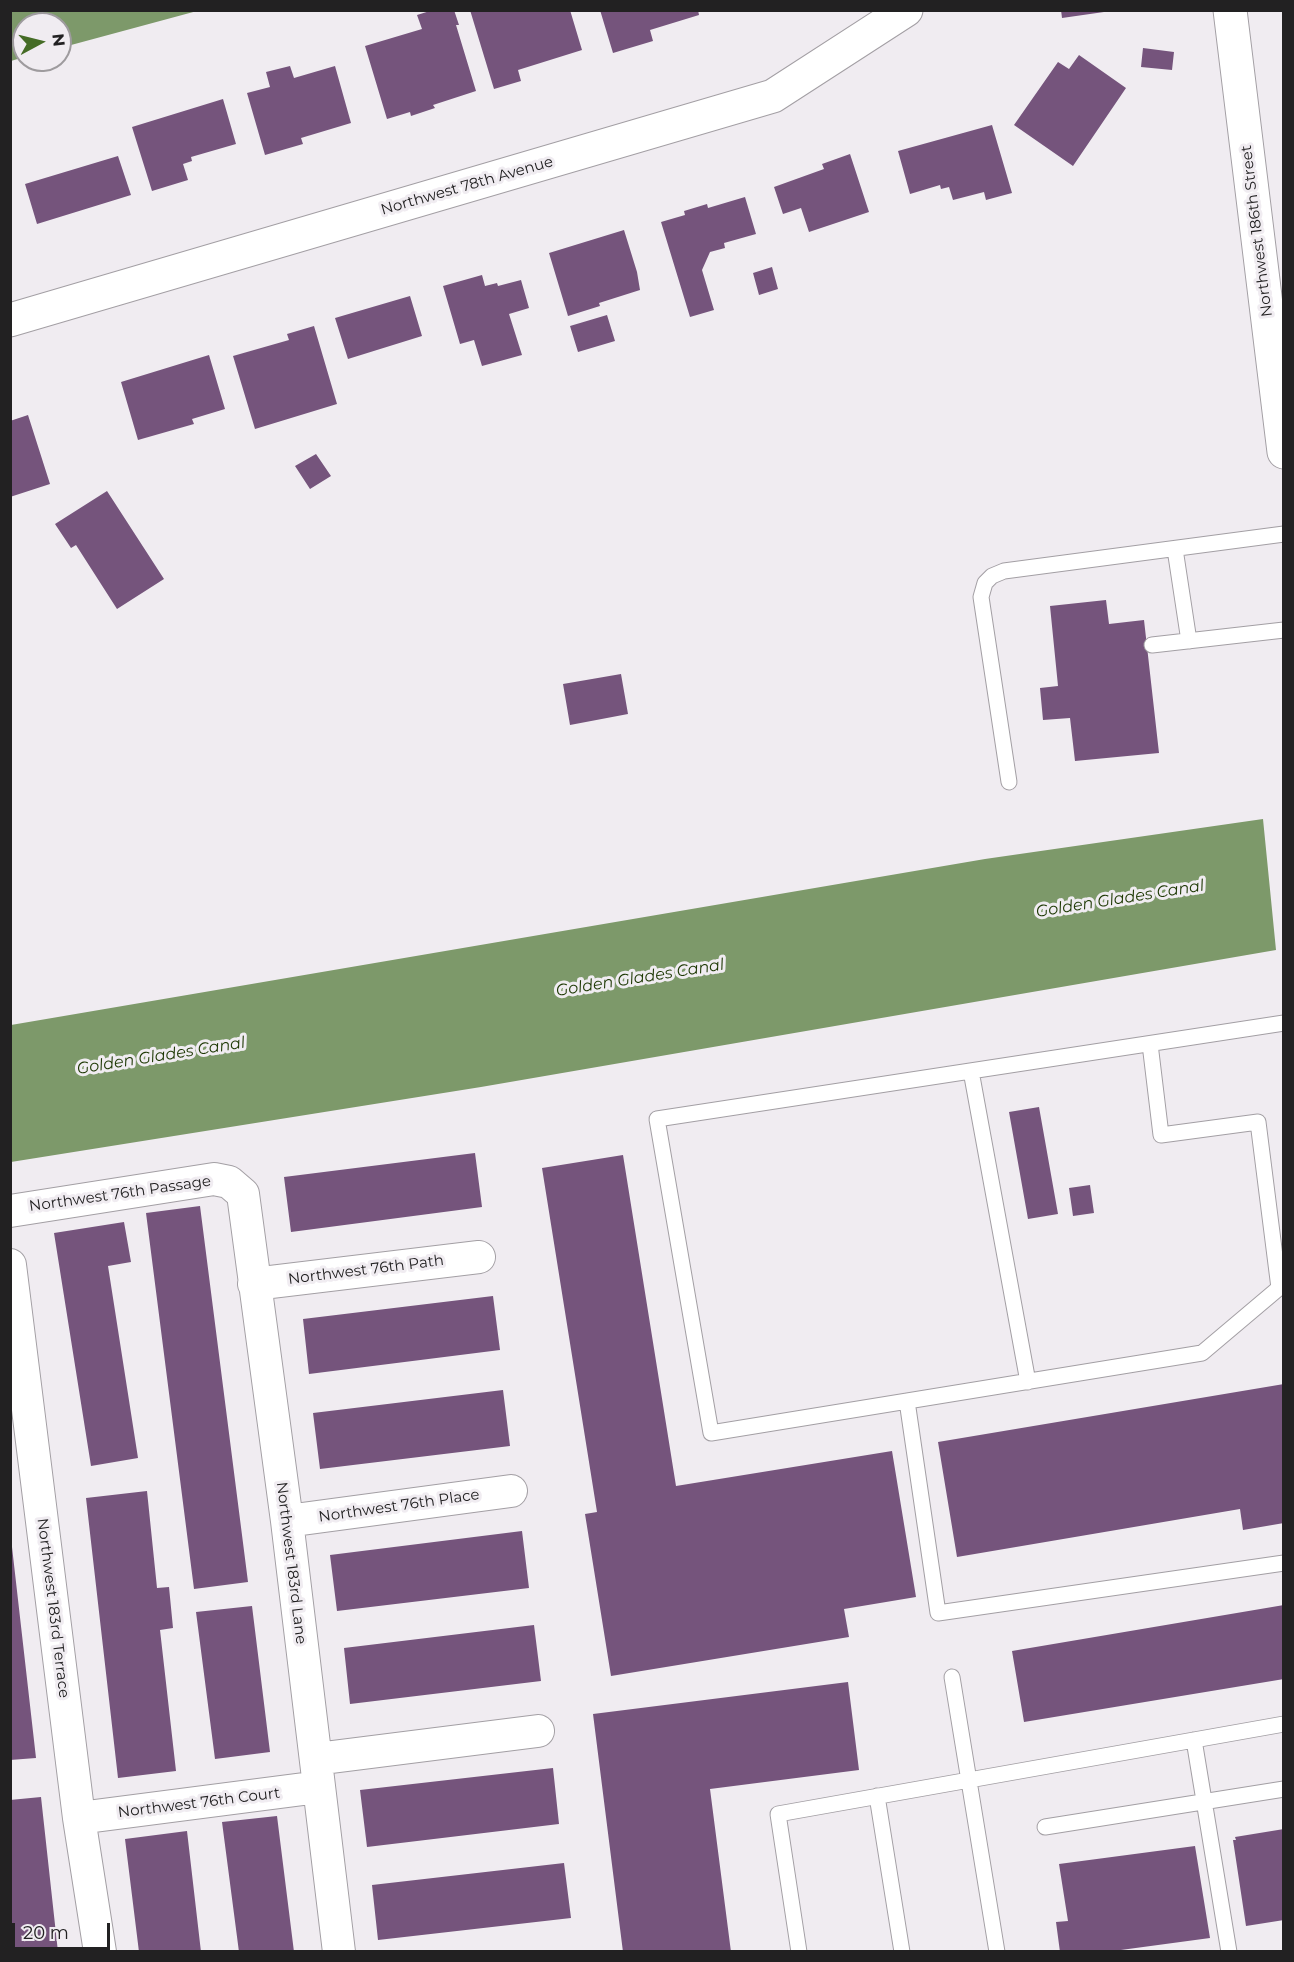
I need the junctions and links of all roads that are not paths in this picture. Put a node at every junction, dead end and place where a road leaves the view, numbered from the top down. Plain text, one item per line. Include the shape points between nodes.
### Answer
1 (906, 10) edge
2 (1230, 10) edge
3 (10, 320) edge
4 (1284, 452) edge
5 (1284, 534) edge
6 (1175, 549) junction
7 (1284, 630) edge
8 (1189, 641) junction
9 (1152, 645) dead end
10 (1010, 782) dead end
11 (1284, 1023) edge
12 (1149, 1044) junction
13 (971, 1071) junction
14 (229, 1182) joint
15 (10, 1211) edge
16 (479, 1257) dead end
17 (10, 1265) edge
18 (254, 1284) junction
19 (1281, 1288) edge
20 (1028, 1382) junction
21 (907, 1401) junction
22 (511, 1491) dead end
23 (286, 1521) junction
24 (1284, 1563) edge
25 (952, 1677) dead end
26 (1284, 1724) edge
27 (538, 1731) dead end
28 (1194, 1740) junction
29 (317, 1773) junction
30 (969, 1780) junction
31 (1284, 1790) edge
32 (877, 1796) junction
33 (1204, 1802) junction
34 (80, 1818) junction
35 (1045, 1827) dead end
36 (100, 1952) edge
37 (339, 1952) edge
38 (799, 1952) edge
39 (902, 1952) edge
40 (997, 1952) edge
41 (1229, 1952) edge

1 - 3 street, Northwest 78th Avenue via 773,96
2 - 4 street, Northwest 186th Street
5 - 6 lane
6 - 8 lane
6 - 10 lane via 1004,571 985,583 981,597
7 - 8 lane
8 - 9 lane
11 - 12 lane
12 - 13 lane
12 - 19 lane via 1161,1135 1258,1122
13 - 20 lane
13 - 21 lane via 657,1119 711,1433
14 - 15 street, Northwest 76th Passage via 213,1179
14 - 18 street, Northwest 183rd Lane via 243,1194
16 - 18 street, Northwest 76th Path
17 - 34 street, Northwest 183rd Terrace
18 - 23 street, Northwest 183rd Lane
19 - 20 lane via 1202,1353
20 - 21 lane
21 - 24 lane via 938,1613
22 - 23 street, Northwest 76th Place
23 - 29 street, Northwest 183rd Lane
25 - 30 lane
26 - 28 lane
27 - 29 street, Northwest 76th Court
28 - 30 lane
28 - 33 lane
29 - 34 street, Northwest 76th Court
29 - 37 street, Northwest 183rd Lane
30 - 32 lane
30 - 40 lane
31 - 33 lane
32 - 38 lane via 778,1814
32 - 39 lane
33 - 35 lane
33 - 41 lane
34 - 36 street, Northwest 183rd Terrace

